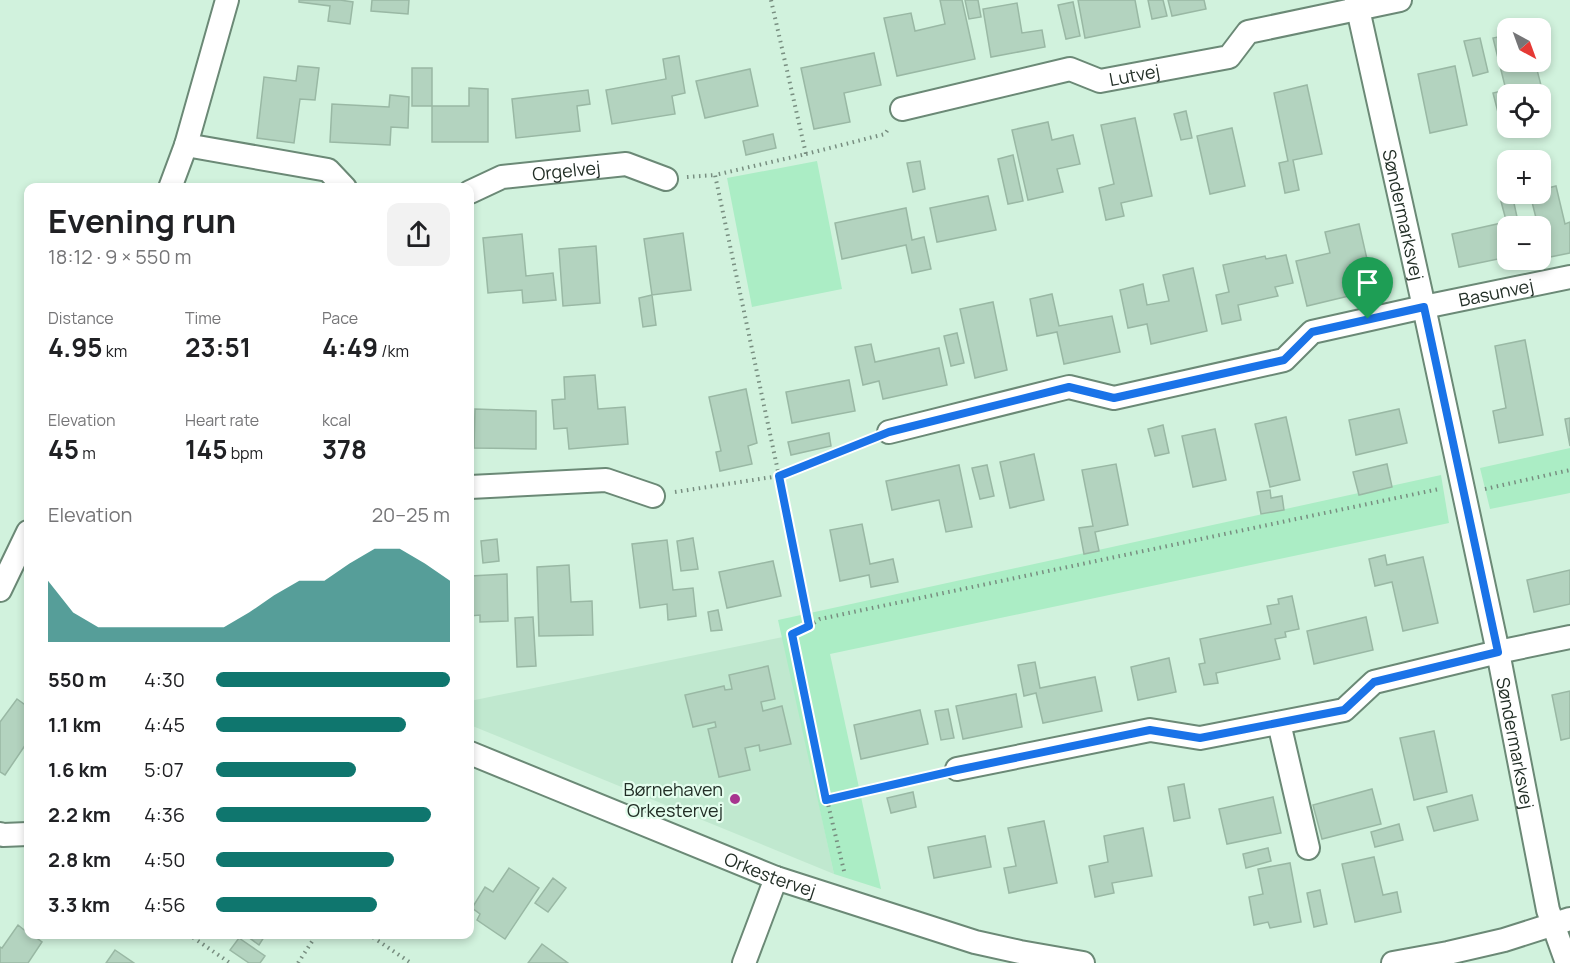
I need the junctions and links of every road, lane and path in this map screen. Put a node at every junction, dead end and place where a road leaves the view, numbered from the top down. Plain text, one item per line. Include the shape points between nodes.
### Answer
1 (227, 0) edge
2 (771, 0) edge
3 (1400, 0) edge
4 (1357, 4) edge
5 (902, 108) joint
6 (186, 145) junction
7 (806, 154) junction
8 (666, 179) dead end
9 (172, 183) edge
10 (340, 183) edge
11 (474, 190) edge
12 (1570, 277) edge
13 (1424, 307) junction
14 (889, 432) joint
15 (1570, 470) edge
16 (779, 476) junction
17 (474, 487) edge
18 (1464, 492) junction
19 (653, 496) joint
20 (24, 551) edge
21 (20, 570) edge
22 (0, 590) edge
23 (809, 626) junction
24 (1570, 637) edge
25 (1498, 652) junction
26 (1279, 723) junction
27 (474, 755) edge
28 (957, 770) joint
29 (826, 800) junction
30 (0, 834) edge
31 (24, 834) edge
32 (1308, 848) dead end
33 (776, 878) junction
34 (839, 899) junction
35 (1562, 922) edge
36 (196, 939) edge
37 (314, 939) edge
38 (375, 939) edge
39 (230, 963) edge
40 (298, 963) edge
41 (411, 963) edge
42 (744, 963) edge
43 (1083, 963) edge
44 (1393, 963) edge
45 (1568, 963) edge

1 - 6 street
2 - 7 path
3 - 4 street, Lutvej
4 - 5 street, Lutvej via 1248,32 1229,57 1100,81 1070,69
4 - 13 street, Søndermarksvej
5 - 7 path via 885,134
6 - 9 street
6 - 10 street via 328,170
7 - 16 path via 715,175
8 - 11 street, Orgelvej via 626,164 502,177
12 - 13 street, Basunvej
13 - 14 street, Basunvej via 1312,332 1284,360 1114,398 1069,387
13 - 18 street, Søndermarksvej
14 - 16 path
15 - 18 path
16 - 19 path
16 - 23 path
17 - 19 street via 606,480
18 - 23 path via 1449,495 1439,489 820,618
18 - 25 street, Søndermarksvej
20 - 21 street
21 - 22 street
23 - 29 path via 792,634
24 - 25 street
25 - 26 street via 1374,682 1344,710
25 - 35 street, Søndermarksvej via 1548,910
26 - 28 street via 1200,738 1150,730
26 - 32 street
27 - 33 street, Orkestervej
28 - 29 path
29 - 34 path via 845,877
30 - 31 street
33 - 34 street, Orkestervej
33 - 42 street
34 - 43 street, Orkestervej via 975,942
35 - 44 street via 1504,940
35 - 45 street, Søndermarksvej
36 - 39 path
37 - 40 path
38 - 41 path

